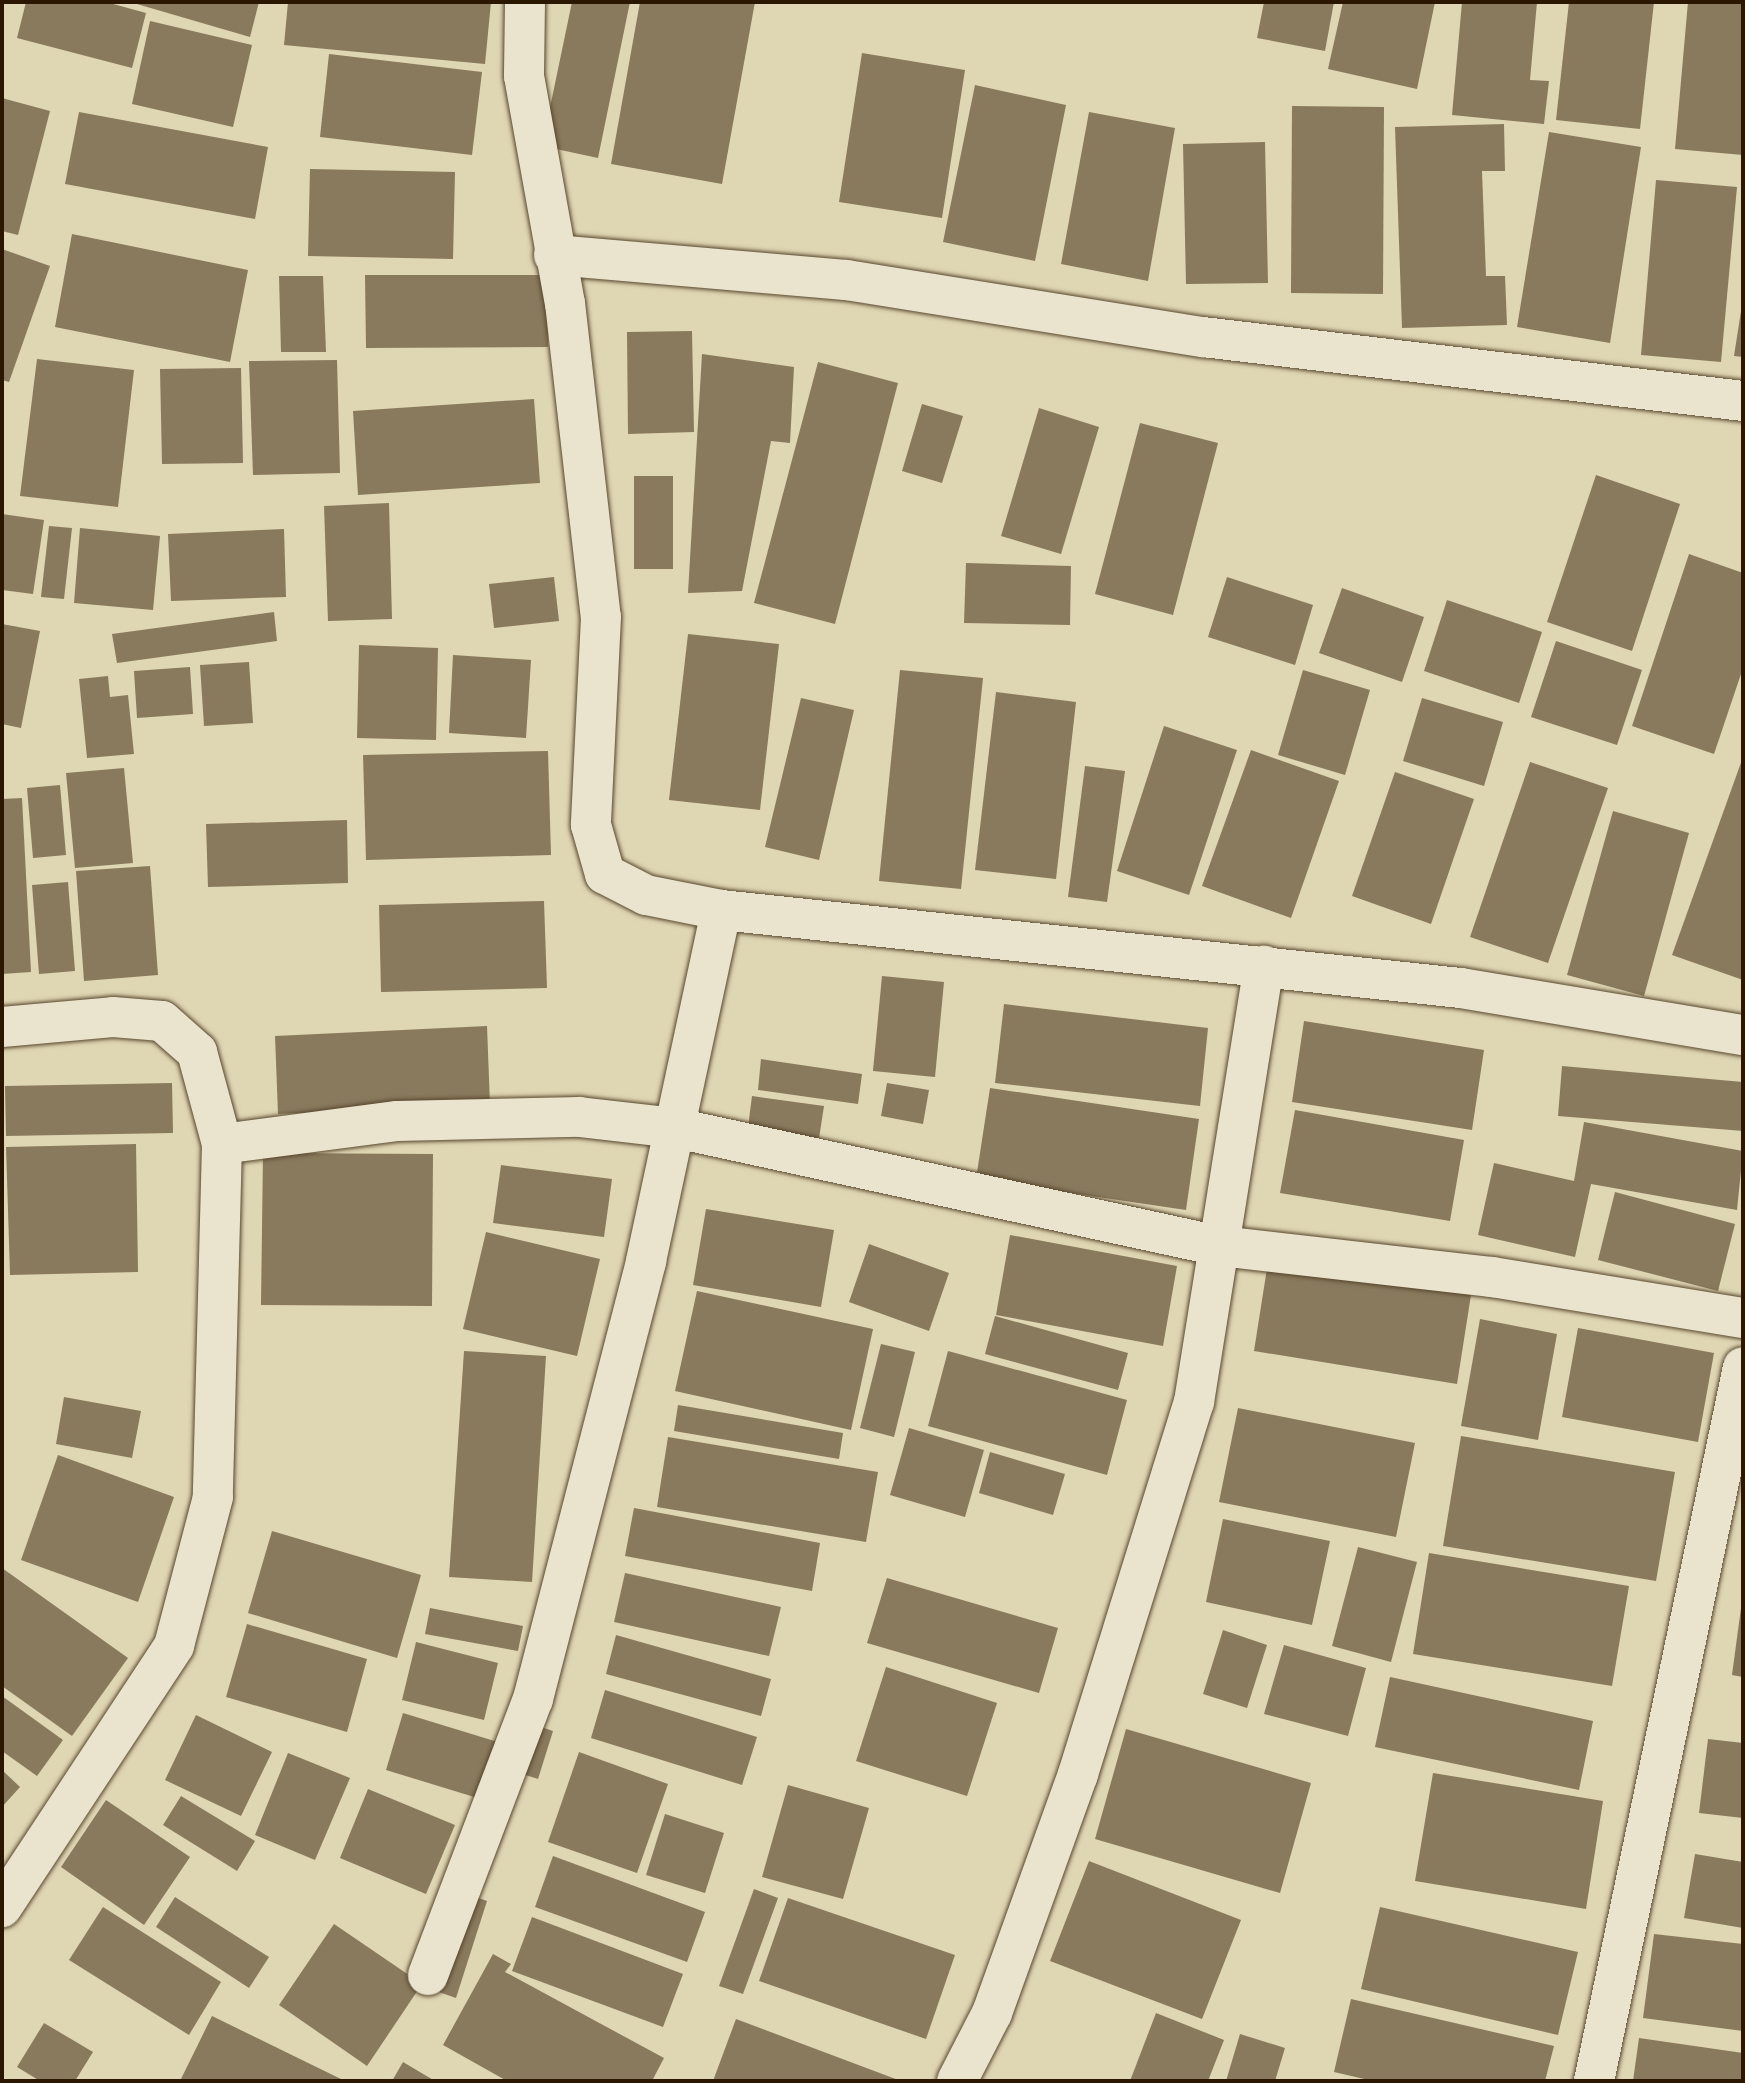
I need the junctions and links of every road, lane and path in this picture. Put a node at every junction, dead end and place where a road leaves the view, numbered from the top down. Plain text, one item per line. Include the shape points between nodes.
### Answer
1 (525, 2) edge
2 (554, 255) junction
3 (1743, 401) edge
4 (721, 910) junction
5 (1264, 966) junction
6 (2, 1027) edge
7 (1743, 1035) edge
8 (676, 1128) junction
9 (222, 1144) junction
10 (1219, 1246) junction
11 (1743, 1318) edge
12 (1743, 1367) edge
13 (2, 1907) edge
14 (428, 1975) dead end
15 (957, 2081) edge
16 (1594, 2081) edge

1 - 2 street via 524,76
2 - 3 street via 846,280 1203,337
2 - 4 street via 601,617 591,825 605,874 646,895
4 - 5 street
4 - 8 street
5 - 7 street via 1626,1011
5 - 10 street
6 - 9 street via 113,1017 162,1021 197,1052
8 - 9 street via 579,1117 397,1121
8 - 10 street
8 - 14 street via 533,1699
9 - 13 street via 213,1497 174,1646
10 - 11 street via 1492,1277
10 - 15 street via 1194,1402 1135,1595 992,2013
12 - 16 street

